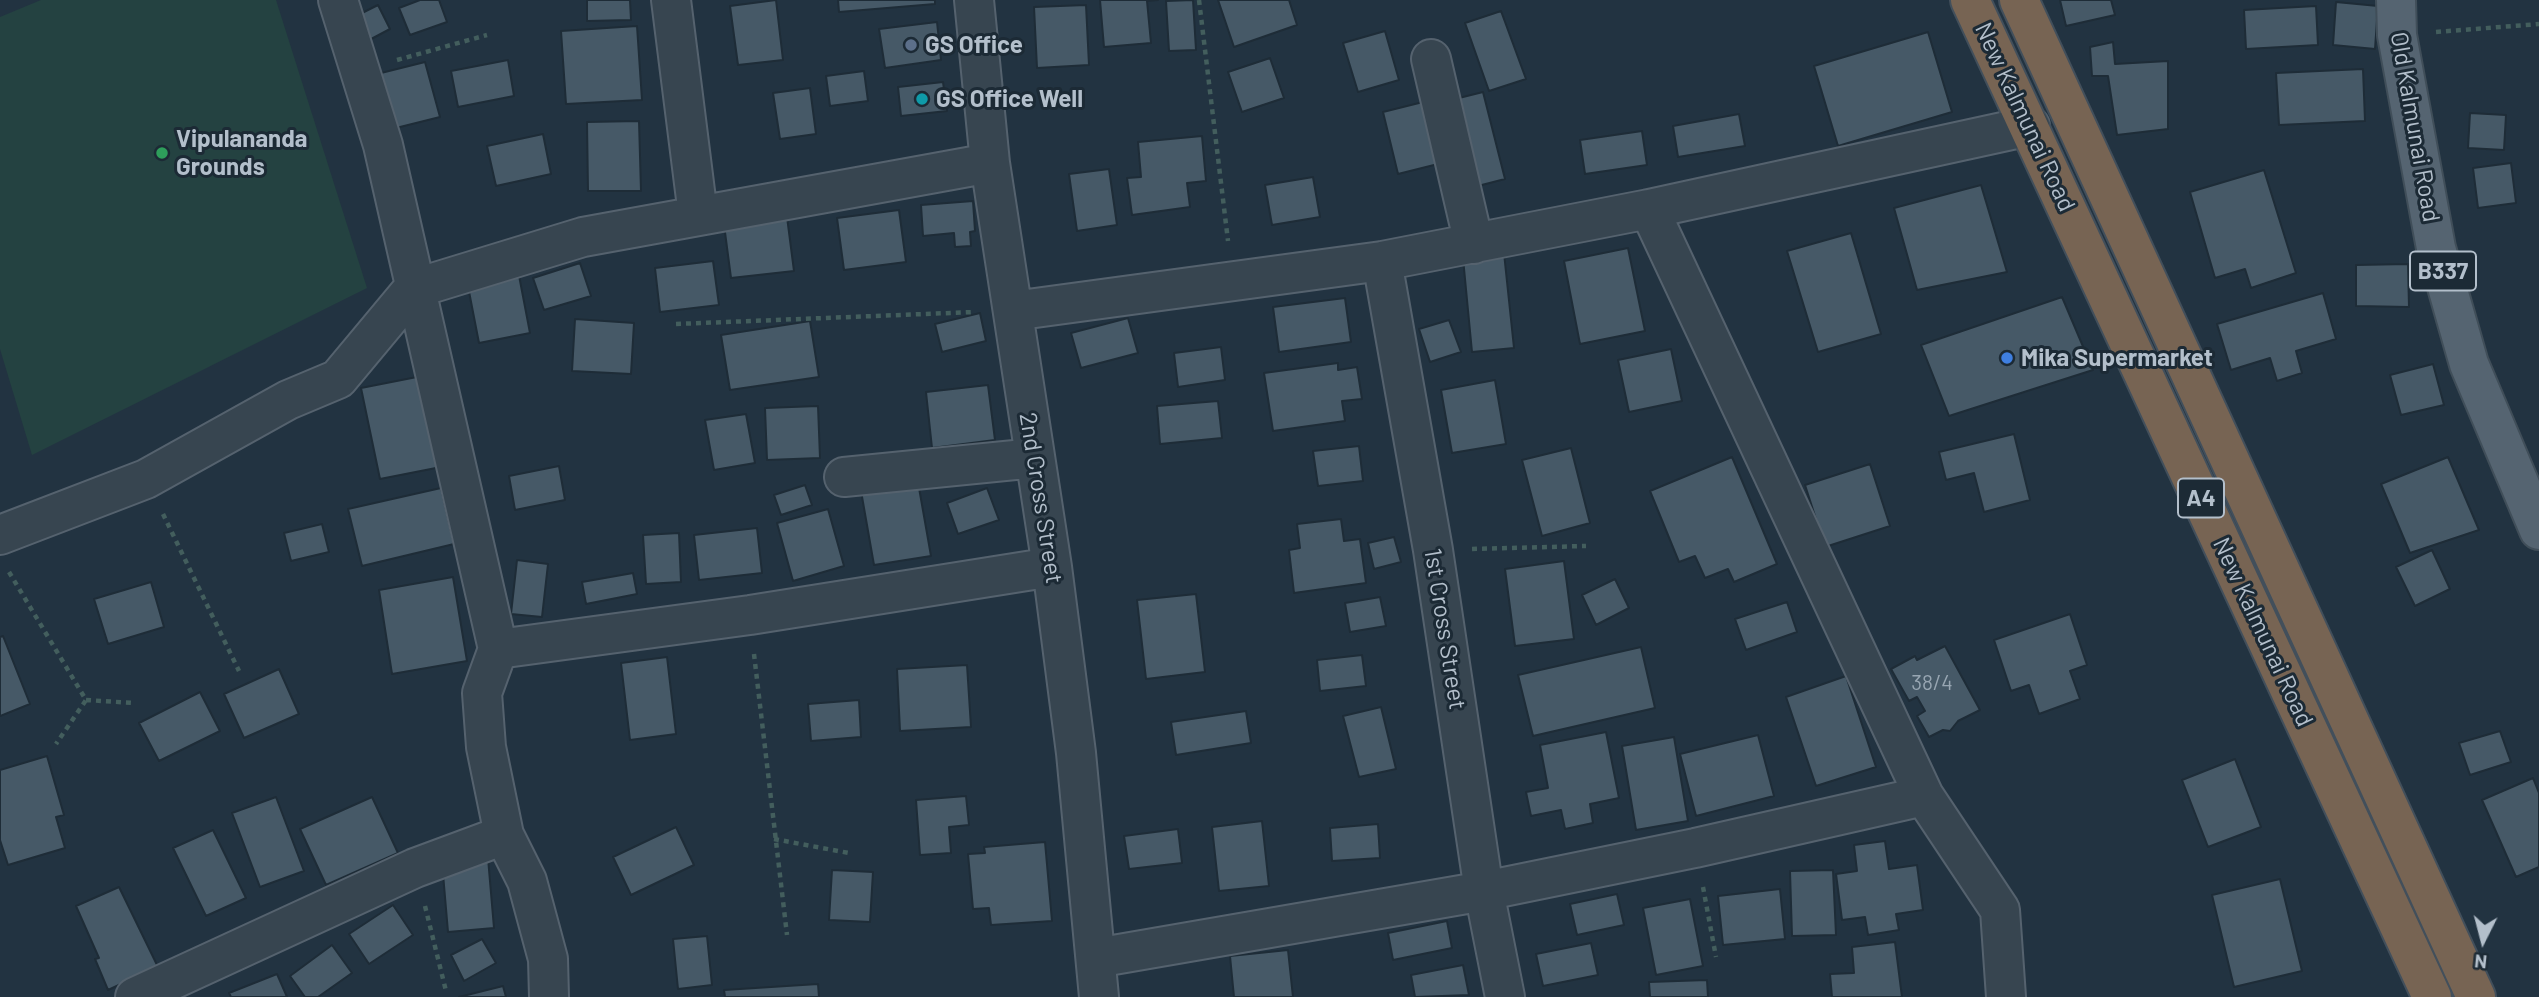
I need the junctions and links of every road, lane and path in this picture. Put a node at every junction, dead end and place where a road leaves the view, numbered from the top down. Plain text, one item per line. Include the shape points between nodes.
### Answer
1 (338, 0) edge
2 (671, 0) edge
3 (974, 0) edge
4 (1199, 0) edge
5 (1970, 0) edge
6 (2019, 0) edge
7 (2396, 17) edge
8 (2539, 24) edge
9 (487, 35) dead end
10 (1431, 60) dead end
11 (359, 70) junction
12 (2029, 127) junction
13 (990, 163) junction
14 (1649, 209) junction
15 (698, 215) junction
16 (1474, 244) junction
17 (1382, 261) junction
18 (1233, 281) junction
19 (413, 289) junction
20 (1013, 311) junction
21 (676, 324) dead end
22 (1035, 458) junction
23 (844, 477) dead end
24 (146, 479) junction
25 (2539, 530) edge
26 (1586, 546) dead end
27 (1433, 550) junction
28 (4, 551) edge
29 (1052, 567) junction
30 (750, 615) junction
31 (498, 649) junction
32 (239, 671) dead end
33 (86, 699) junction
34 (134, 703) dead end
35 (56, 744) dead end
36 (1924, 796) junction
37 (504, 835) junction
38 (774, 839) junction
39 (1695, 848) junction
40 (849, 853) dead end
41 (415, 868) junction
42 (1485, 891) junction
43 (787, 935) dead end
44 (1716, 957) dead end
45 (1097, 958) junction
46 (446, 991) dead end
47 (135, 997) edge
48 (549, 997) edge
49 (1099, 997) edge
50 (1504, 997) edge
51 (2006, 997) edge
52 (2432, 997) edge
53 (2476, 997) edge

1 - 11 street
2 - 15 street
3 - 13 street, 2nd Cross Street
4 - 18 path
5 - 12 highway, New Kalmunai Road / A4
6 - 53 highway, New Kalmunai Road / A4
7 - 8 path
7 - 25 main road, Old Kalmunai Road / B337 via 2436,248 2469,364
9 - 11 path
10 - 16 street
11 - 19 street via 383,145
12 - 14 street
12 - 52 highway, New Kalmunai Road / A4
13 - 15 street
13 - 20 street, 2nd Cross Street
14 - 16 street
14 - 36 street
15 - 19 street via 583,237
16 - 17 street
17 - 18 street
17 - 27 street, 1st Cross Street
18 - 20 street
19 - 24 street via 338,379 288,400
19 - 31 street
20 - 21 path
20 - 22 street, 2nd Cross Street
22 - 23 street
22 - 29 street, 2nd Cross Street
24 - 28 street
24 - 32 path
26 - 27 path
27 - 42 street, 1st Cross Street
28 - 33 path
29 - 30 street
29 - 45 street, 2nd Cross Street
30 - 31 street
30 - 38 path
31 - 37 street via 482,693 486,747
33 - 34 path
33 - 35 path
36 - 39 street
36 - 51 street via 2000,910
37 - 41 street
37 - 48 street via 527,881 548,959
38 - 40 path
38 - 43 path
39 - 42 street
39 - 44 path
41 - 46 path
41 - 47 street
42 - 45 street
42 - 50 street, 1st Cross Street
45 - 49 street, 2nd Cross Street

